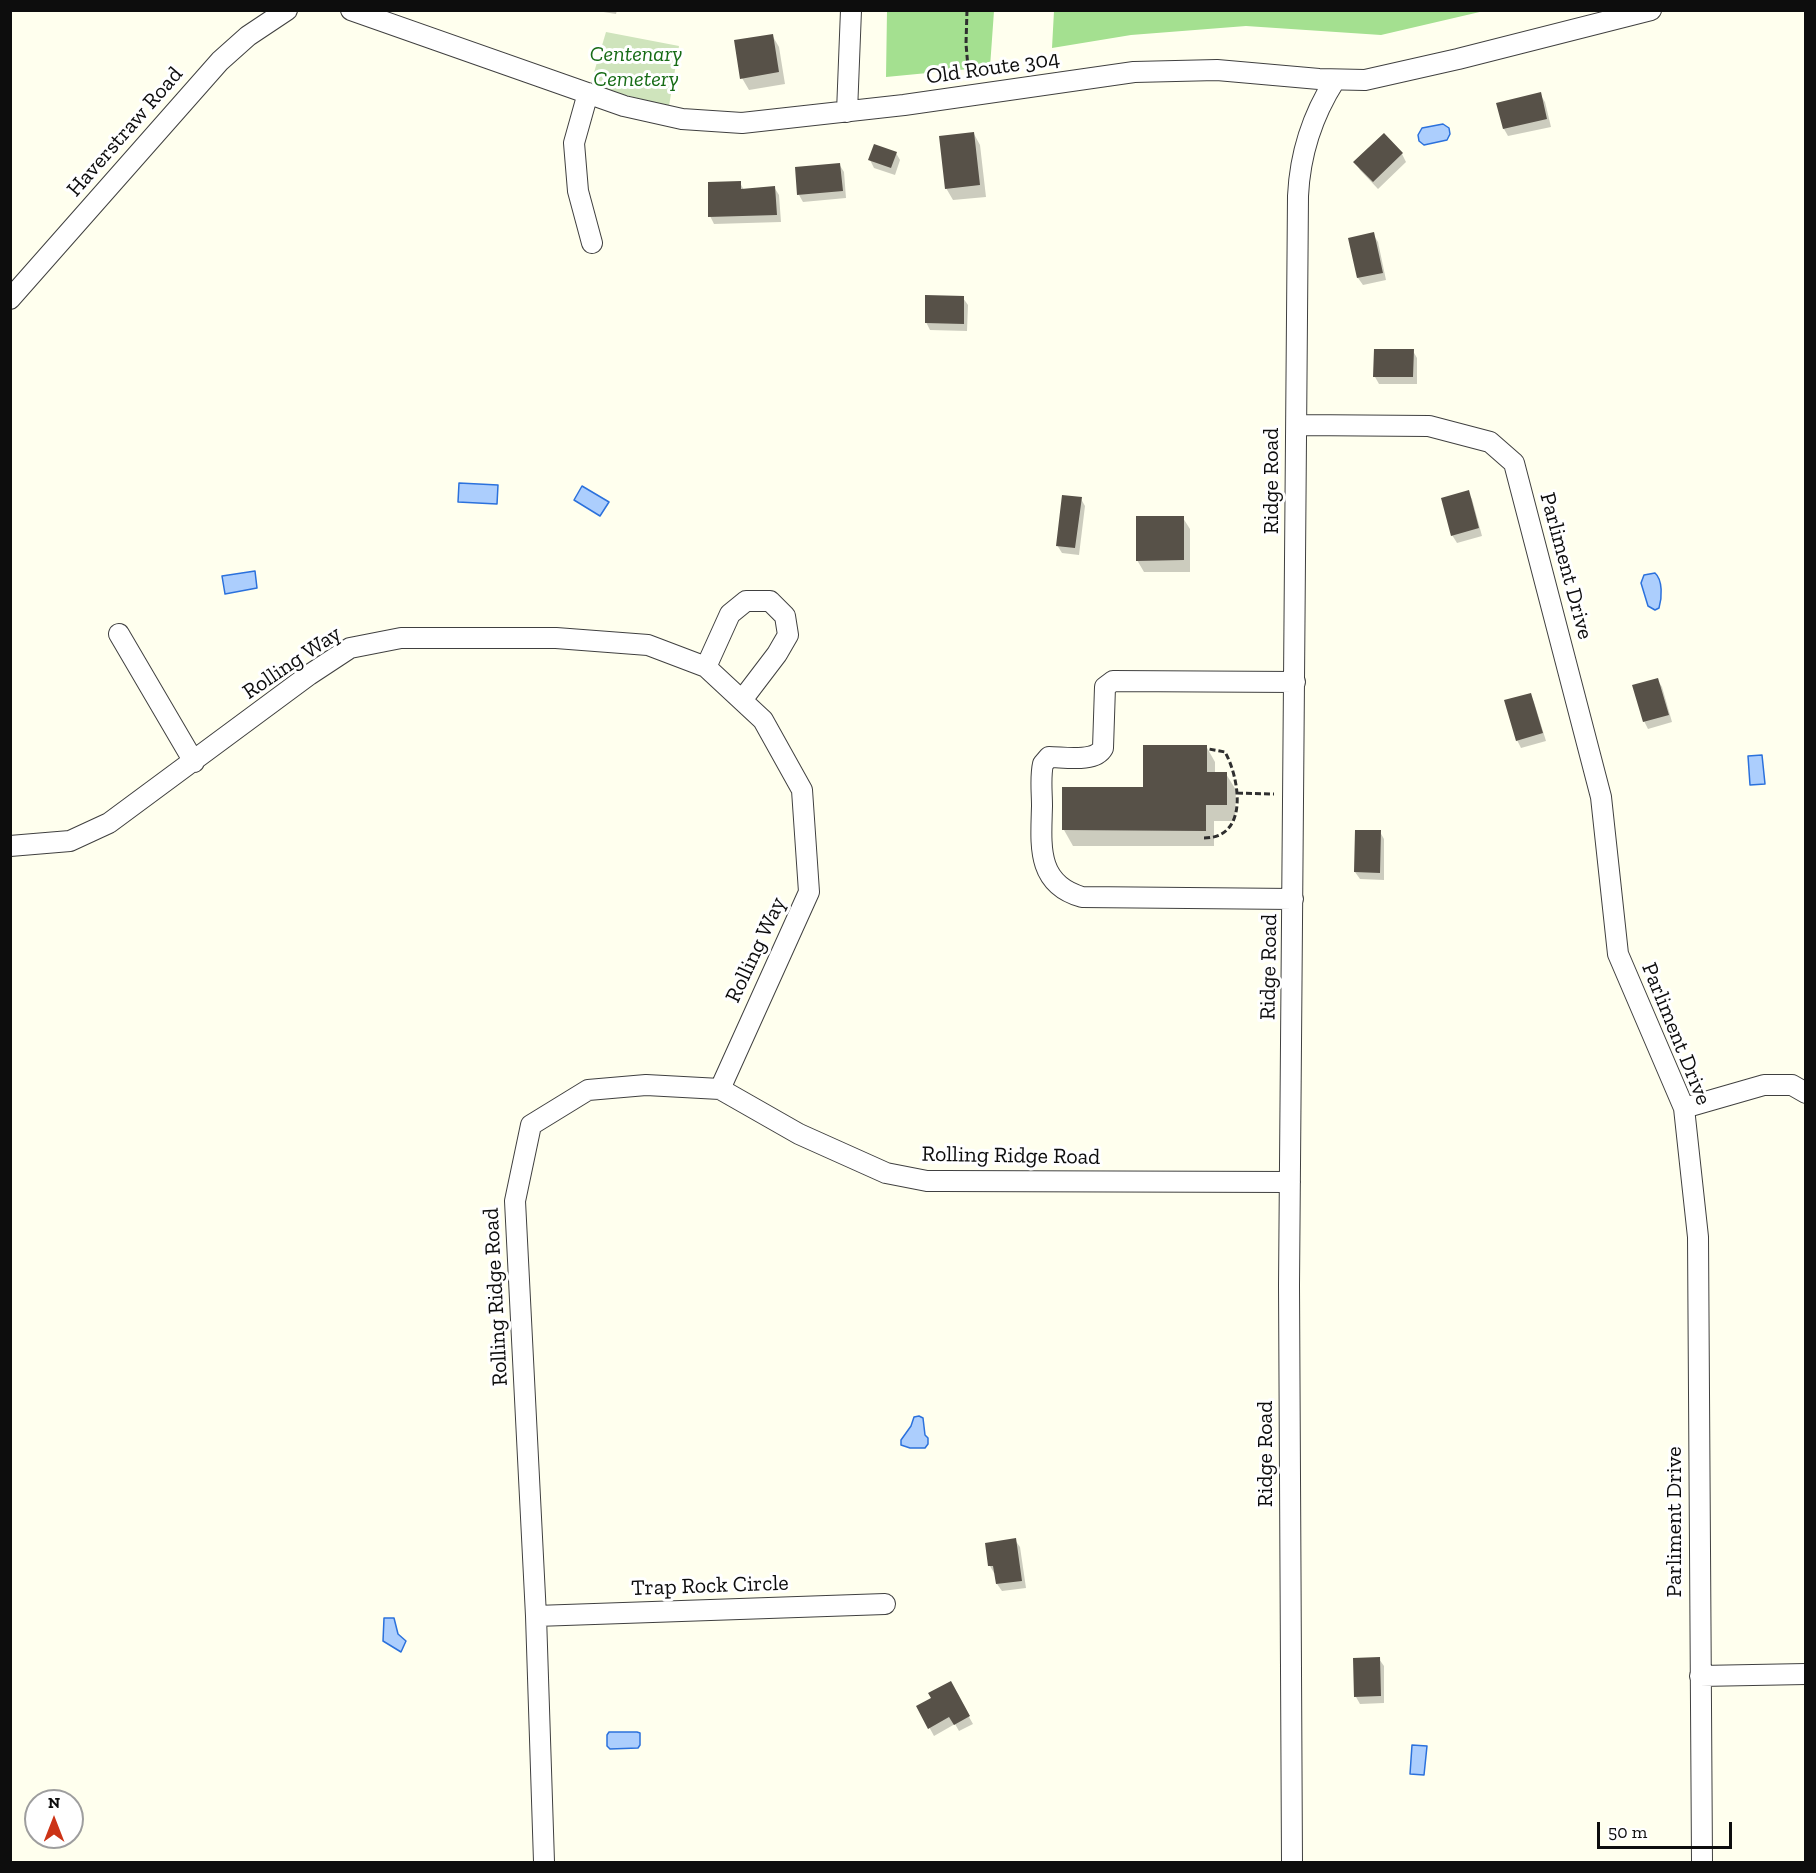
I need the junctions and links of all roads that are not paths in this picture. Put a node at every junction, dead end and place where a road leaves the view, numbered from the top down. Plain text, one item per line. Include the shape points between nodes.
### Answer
1 (287, 10) edge
2 (351, 10) edge
3 (851, 10) edge
4 (1651, 10) edge
5 (1335, 80) junction
6 (588, 93) junction
7 (847, 112) junction
8 (592, 243) dead end
9 (10, 299) edge
10 (1297, 425) junction
11 (119, 634) dead end
12 (706, 667) junction
13 (1295, 682) junction
14 (742, 700) junction
15 (194, 762) junction
16 (10, 846) edge
17 (1293, 899) junction
18 (720, 1089) junction
19 (1806, 1093) edge
20 (1684, 1108) junction
21 (1290, 1182) junction
22 (885, 1605) dead end
23 (536, 1616) junction
24 (1806, 1674) edge
25 (1700, 1676) junction
26 (544, 1863) edge
27 (1292, 1863) edge
28 (1702, 1863) edge

1 - 9 street, Haverstraw Road via 220,61
2 - 6 street, Old Route 304
3 - 7 street
4 - 5 street, Old Route 304 via 1396,74
5 - 7 street, Old Route 304 via 1235,70 1157,70
5 - 10 street, Ridge Road via 1309,131 1299,184
6 - 7 street, Old Route 304 via 682,119 742,123
6 - 8 street via 574,143 578,191
10 - 13 street, Ridge Road
10 - 20 street, Parliment Drive via 1429,426 1490,442 1514,463 1601,797 1618,954
11 - 15 street
12 - 14 street, Rolling Way
12 - 14 street via 730,615 746,601 770,601 785,616 788,635
12 - 15 street, Rolling Way via 648,645 556,638 401,638 350,648
13 - 17 street, Ridge Road
13 - 17 street via 1108,683 1100,752 1091,757 1049,757 1043,764 1041,833 1044,859 1053,879 1064,891 1082,897
14 - 18 street, Rolling Way via 763,720 802,790 809,892
15 - 16 street, Rolling Way via 109,823 70,841
17 - 21 street, Ridge Road
18 - 21 street, Rolling Ridge Road via 799,1134 886,1173 910,1178
18 - 23 street, Rolling Ridge Road via 646,1085 588,1090 531,1125 514,1201
19 - 20 street via 1792,1085 1764,1085
20 - 25 street, Parliment Drive via 1698,1237
21 - 27 street, Ridge Road
22 - 23 street, Trap Rock Circle
23 - 26 street, Rolling Ridge Road
24 - 25 street
25 - 28 street, Parliment Drive

